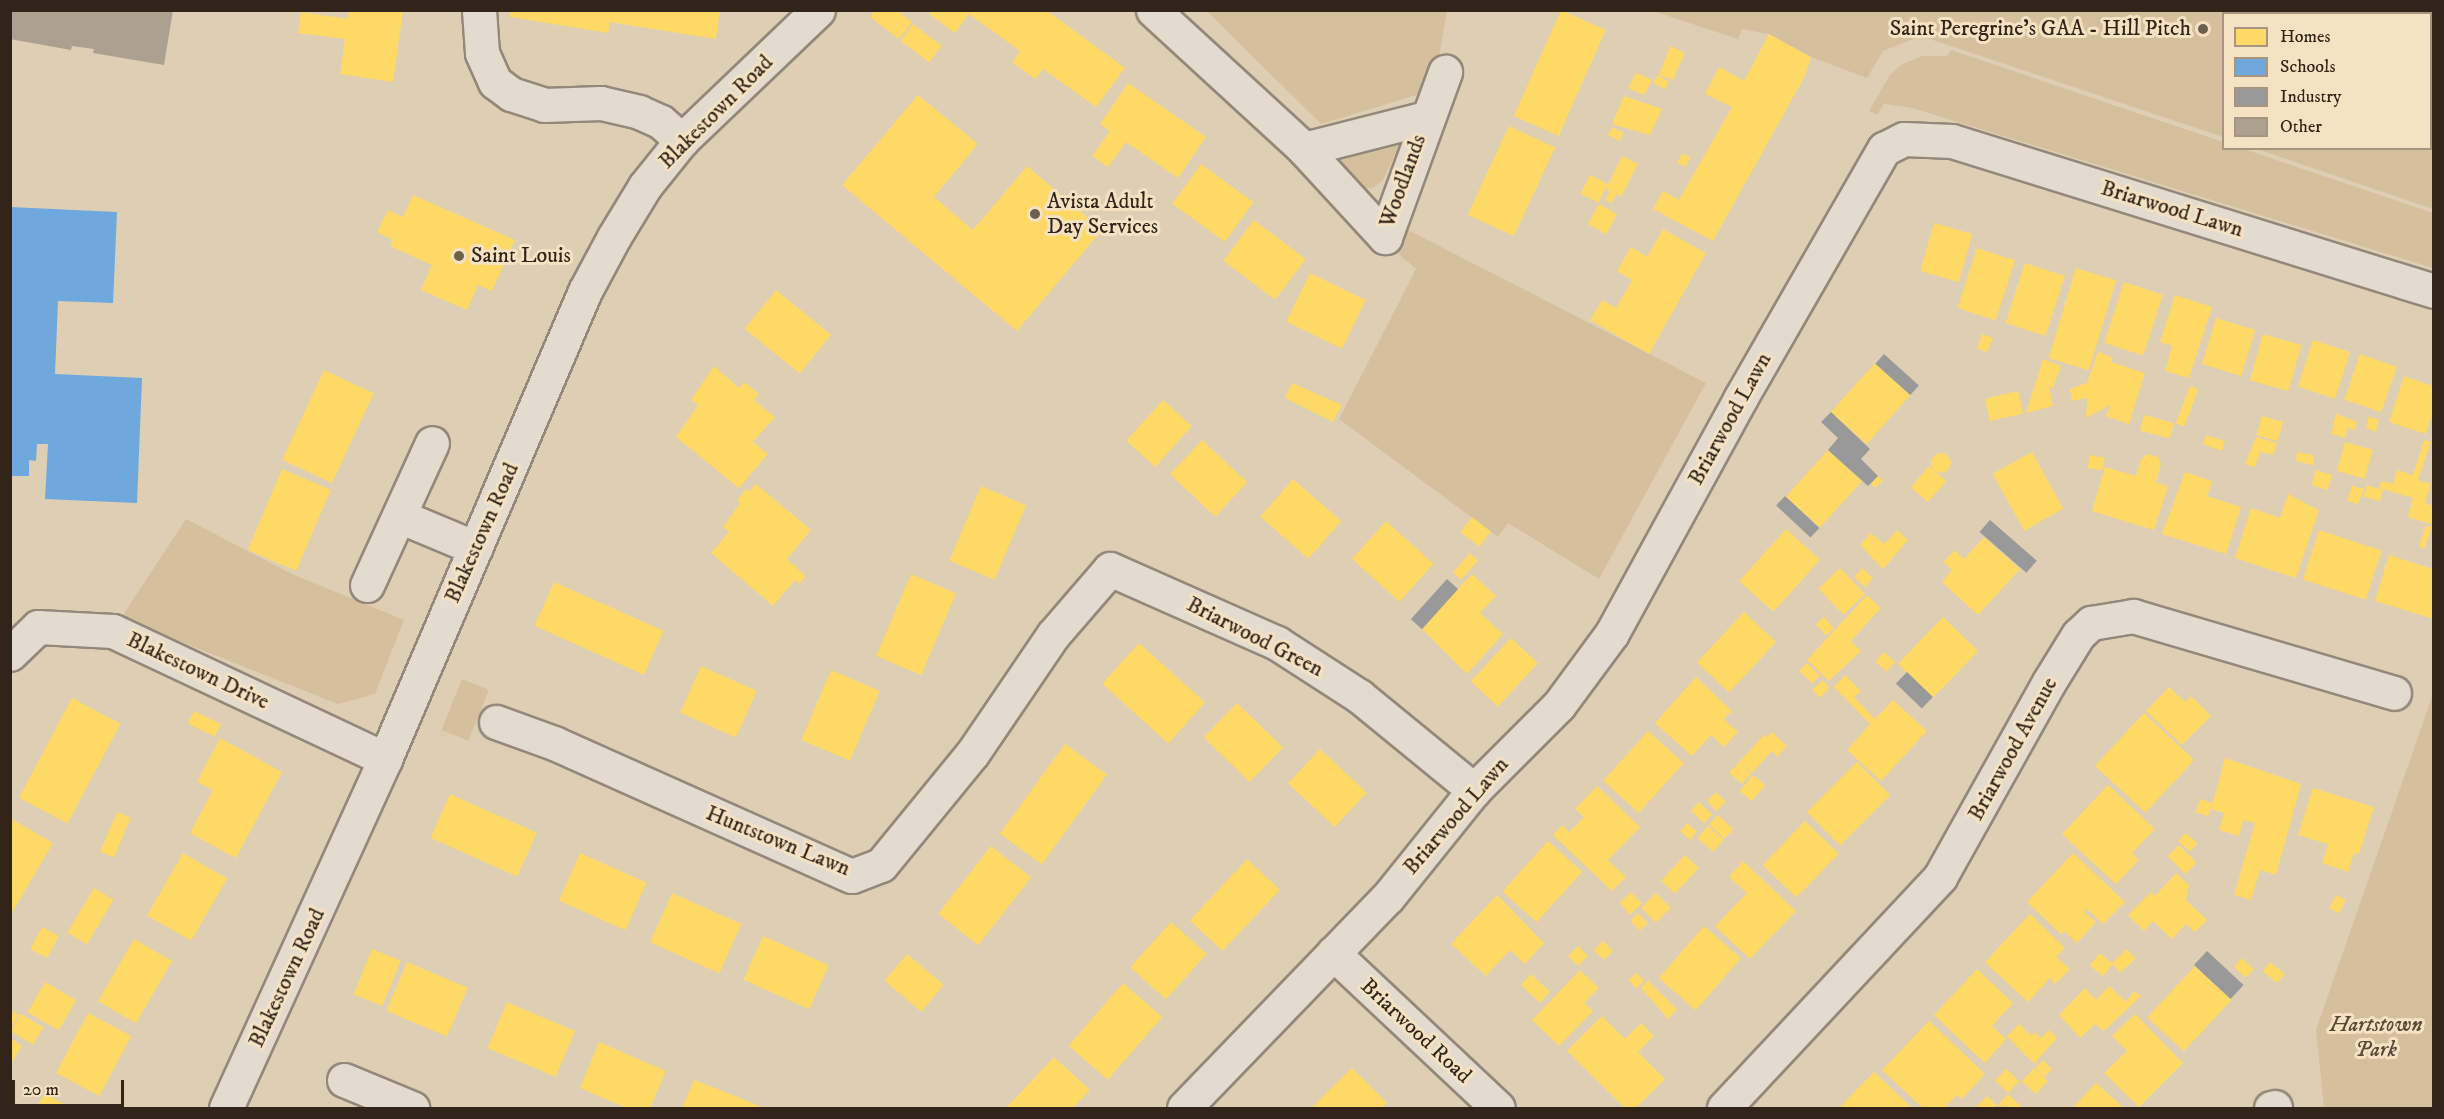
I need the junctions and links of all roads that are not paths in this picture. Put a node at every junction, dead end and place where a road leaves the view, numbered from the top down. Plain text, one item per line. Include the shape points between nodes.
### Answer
1 (479, 10) edge
2 (818, 10) edge
3 (1153, 10) edge
4 (1445, 72) dead end
5 (1426, 118) junction
6 (682, 140) junction
7 (1305, 149) junction
8 (2433, 291) edge
9 (432, 443) dead end
10 (399, 516) junction
11 (476, 549) junction
12 (1110, 569) joint
13 (367, 585) dead end
14 (10, 654) edge
15 (2394, 693) dead end
16 (496, 722) dead end
17 (385, 759) junction
18 (1474, 790) junction
19 (1333, 952) junction
20 (344, 1080) dead end
21 (226, 1108) edge
22 (412, 1108) edge
23 (1184, 1108) edge
24 (1498, 1108) edge
25 (1724, 1108) edge

1 - 6 street via 482,53 495,82 511,94 544,105 601,103 639,112 662,122
2 - 6 street, Blakestown Road
3 - 7 street, Woodlands
4 - 5 street, Woodlands
5 - 7 street, Woodlands
5 - 7 street, Woodlands via 1385,237
6 - 11 street, Blakestown Road via 645,186 585,291
8 - 18 street, Briarwood Lawn via 1952,141 1904,139 1884,149 1612,633 1559,705
9 - 10 street
10 - 11 street
10 - 13 street
11 - 17 street, Blakestown Road
12 - 16 street, Huntstown Lawn via 1053,635 972,754 881,865 852,876 554,743
12 - 18 street, Briarwood Green via 1277,643 1359,696
14 - 17 street, Blakestown Drive via 38,627 113,632
15 - 25 street, Briarwood Avenue via 2133,616 2091,623 2078,635 2054,673 1940,877
17 - 21 street, Blakestown Road
18 - 19 street, Briarwood Lawn via 1388,897
19 - 23 street, Briarwood Lawn
19 - 24 street, Briarwood Road
20 - 22 street

